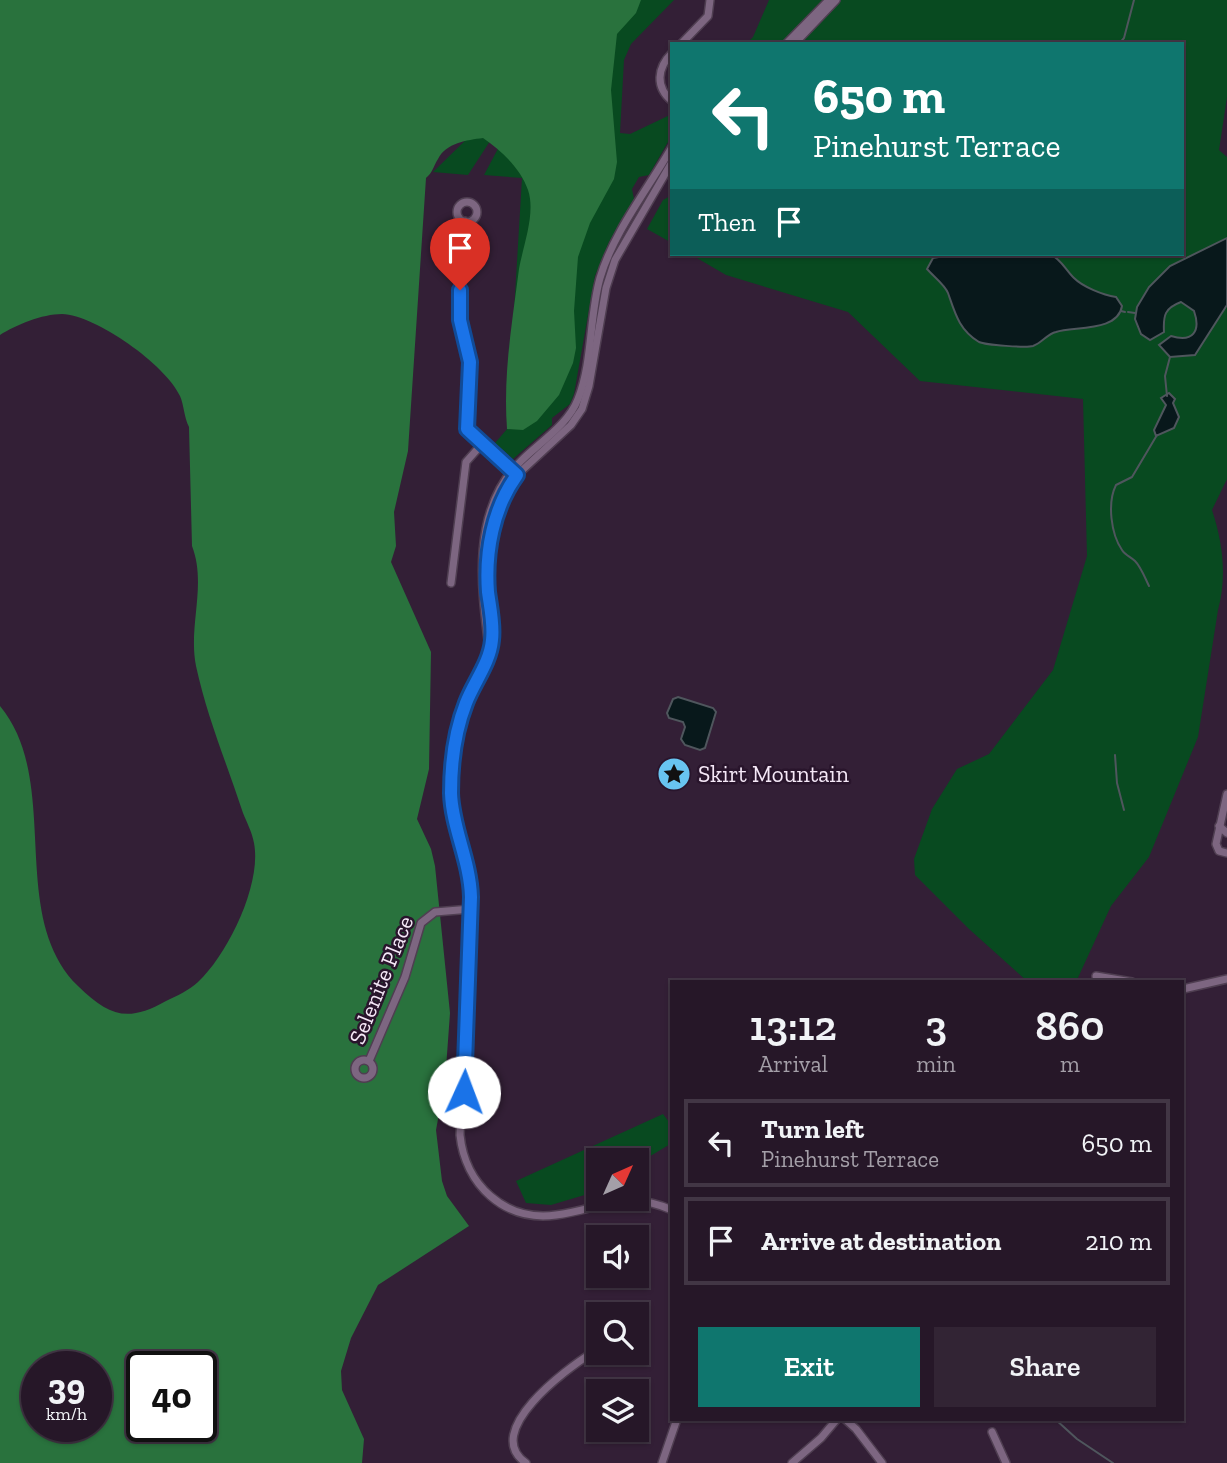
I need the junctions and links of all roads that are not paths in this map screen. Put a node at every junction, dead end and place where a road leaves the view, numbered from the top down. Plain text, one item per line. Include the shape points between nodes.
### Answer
1 (709, 0) edge
2 (829, 0) edge
3 (836, 0) edge
4 (683, 42) edge
5 (788, 42) edge
6 (796, 42) edge
7 (670, 55) edge
8 (670, 99) edge
9 (670, 151) edge
10 (670, 165) edge
11 (465, 221) dead end
12 (482, 444) junction
13 (514, 473) junction
14 (451, 583) dead end
15 (1227, 794) edge
16 (1219, 826) junction
17 (1227, 833) edge
18 (1227, 853) edge
19 (471, 909) junction
20 (1096, 976) dead end
21 (1227, 979) edge
22 (1120, 980) edge
23 (1184, 989) edge
24 (369, 1061) dead end
25 (670, 1209) edge
26 (586, 1357) edge
27 (676, 1421) edge
28 (834, 1421) edge
29 (847, 1421) edge
30 (992, 1432) dead end
31 (667, 1453) junction
32 (526, 1463) edge
33 (662, 1463) edge
34 (668, 1463) edge
35 (792, 1463) edge
36 (882, 1463) edge
37 (1006, 1463) edge

1 - 4 street via 708,16
2 - 5 street
3 - 6 street
7 - 8 street via 659,80
9 - 13 street via 605,265 575,406
10 - 13 street via 614,260 582,410 571,425
11 - 12 street via 459,313 470,362 467,424
12 - 13 street
12 - 14 street via 466,462
13 - 19 street via 491,504 483,588 489,652 462,715 451,780 453,808 469,868
15 - 16 street
16 - 17 street
16 - 18 street via 1217,848
19 - 24 street, Selenite Place via 435,912 421,923 408,969
19 - 25 street via 460,1135 463,1156 474,1179 494,1200 531,1215 557,1215 626,1199
20 - 22 street
21 - 23 street
26 - 32 street via 522,1414 513,1444
27 - 31 street
28 - 35 street
29 - 36 street
30 - 37 street
31 - 33 street
31 - 34 street

